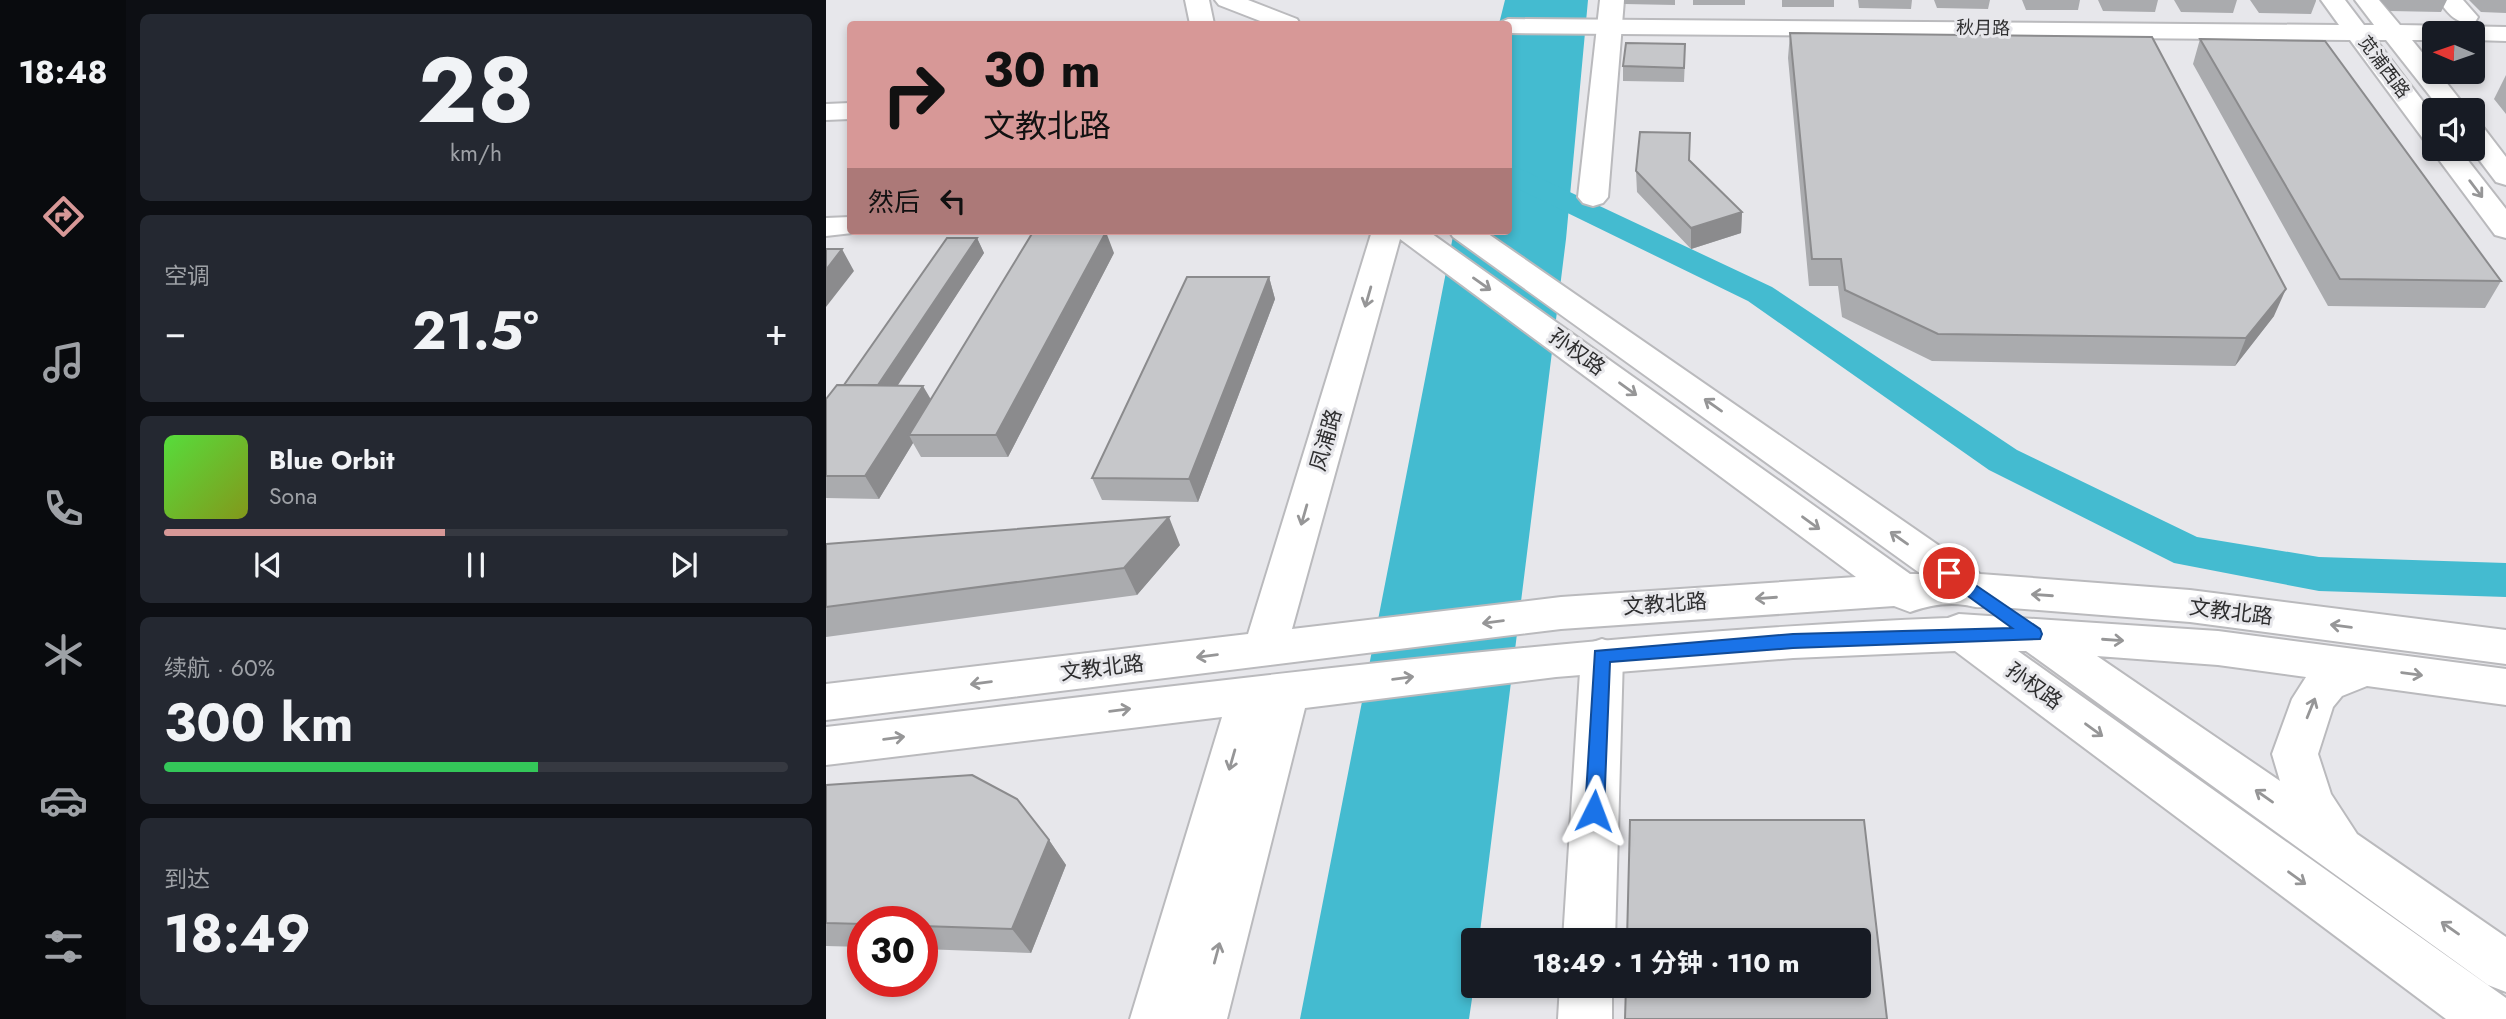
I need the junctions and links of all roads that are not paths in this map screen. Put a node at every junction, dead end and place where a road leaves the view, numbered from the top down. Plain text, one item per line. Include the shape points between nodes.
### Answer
1 (1197, 0) edge
2 (1225, 0) edge
3 (2333, 0) edge
4 (2367, 0) edge
5 (1201, 21) edge
6 (1229, 21) edge
7 (1280, 21) edge
8 (1609, 25) edge
9 (1512, 26) edge
10 (2485, 28) edge
11 (2422, 32) edge
12 (2506, 34) edge
13 (1512, 37) edge
14 (2362, 39) junction
15 (2399, 39) junction
16 (2422, 44) edge
17 (2485, 46) edge
18 (2506, 47) edge
19 (2446, 98) edge
20 (847, 111) edge
21 (826, 112) edge
22 (2422, 118) edge
23 (2485, 149) edge
24 (2454, 161) edge
25 (2506, 176) edge
26 (1593, 197) dead end
27 (847, 226) edge
28 (826, 227) edge
29 (2506, 229) edge
30 (1386, 235) edge
31 (1469, 235) edge
32 (1417, 238) edge
33 (1574, 328) junction
34 (1971, 589) junction
35 (1902, 590) junction
36 (1963, 634) junction
37 (2034, 634) junction
38 (2506, 648) edge
39 (1265, 649) junction
40 (1602, 656) junction
41 (2365, 668) junction
42 (2506, 687) edge
43 (1269, 693) junction
44 (826, 702) edge
45 (826, 746) edge
46 (2349, 856) junction
47 (1589, 928) edge
48 (2506, 967) edge
49 (1586, 998) edge
50 (1157, 1019) edge
51 (1200, 1019) edge
52 (1585, 1019) edge
53 (2490, 1019) edge

1 - 5 street
2 - 6 street
2 - 7 street
3 - 14 street, 苋浦西路
4 - 15 street, 苋浦西路
8 - 9 street, 秋月路
8 - 13 street, 秋月路
8 - 14 street, 秋月路
8 - 26 street
10 - 12 street, 秋月路
11 - 15 street, 秋月路
14 - 15 street, 秋月路
14 - 22 street, 苋浦西路
15 - 16 street, 秋月路
15 - 19 street, 苋浦西路
17 - 18 street
20 - 21 street
23 - 25 street
24 -> 29 street
27 - 28 street
30 -> 39 street, 凤浦路
31 - 33 street, 孙权路
32 -> 33 street, 孙权路
34 -> 33 street, 孙权路
33 -> 35 street, 孙权路
34 - 35 street, 文教北路
34 - 37 street, 孙权路
38 -> 34 street, 文教北路 via 2190,606
35 - 36 street, 孙权路
35 -> 39 street, 文教北路 via 1561,613
36 - 37 street, 文教北路
36 - 40 street, 文教北路
36 -> 53 street, 孙权路
37 -> 41 street, 文教北路 via 2218,648
46 -> 37 street, 孙权路
39 -> 44 street, 文教北路
43 -> 40 street, 文教北路
40 - 47 street
41 -> 42 street, 文教北路
46 -> 41 street via 2310,804 2295,754 2314,699 2327,683
45 -> 43 street, 文教北路
43 -> 50 street
51 -> 43 street
48 -> 46 street, 孙权路
49 - 52 street

